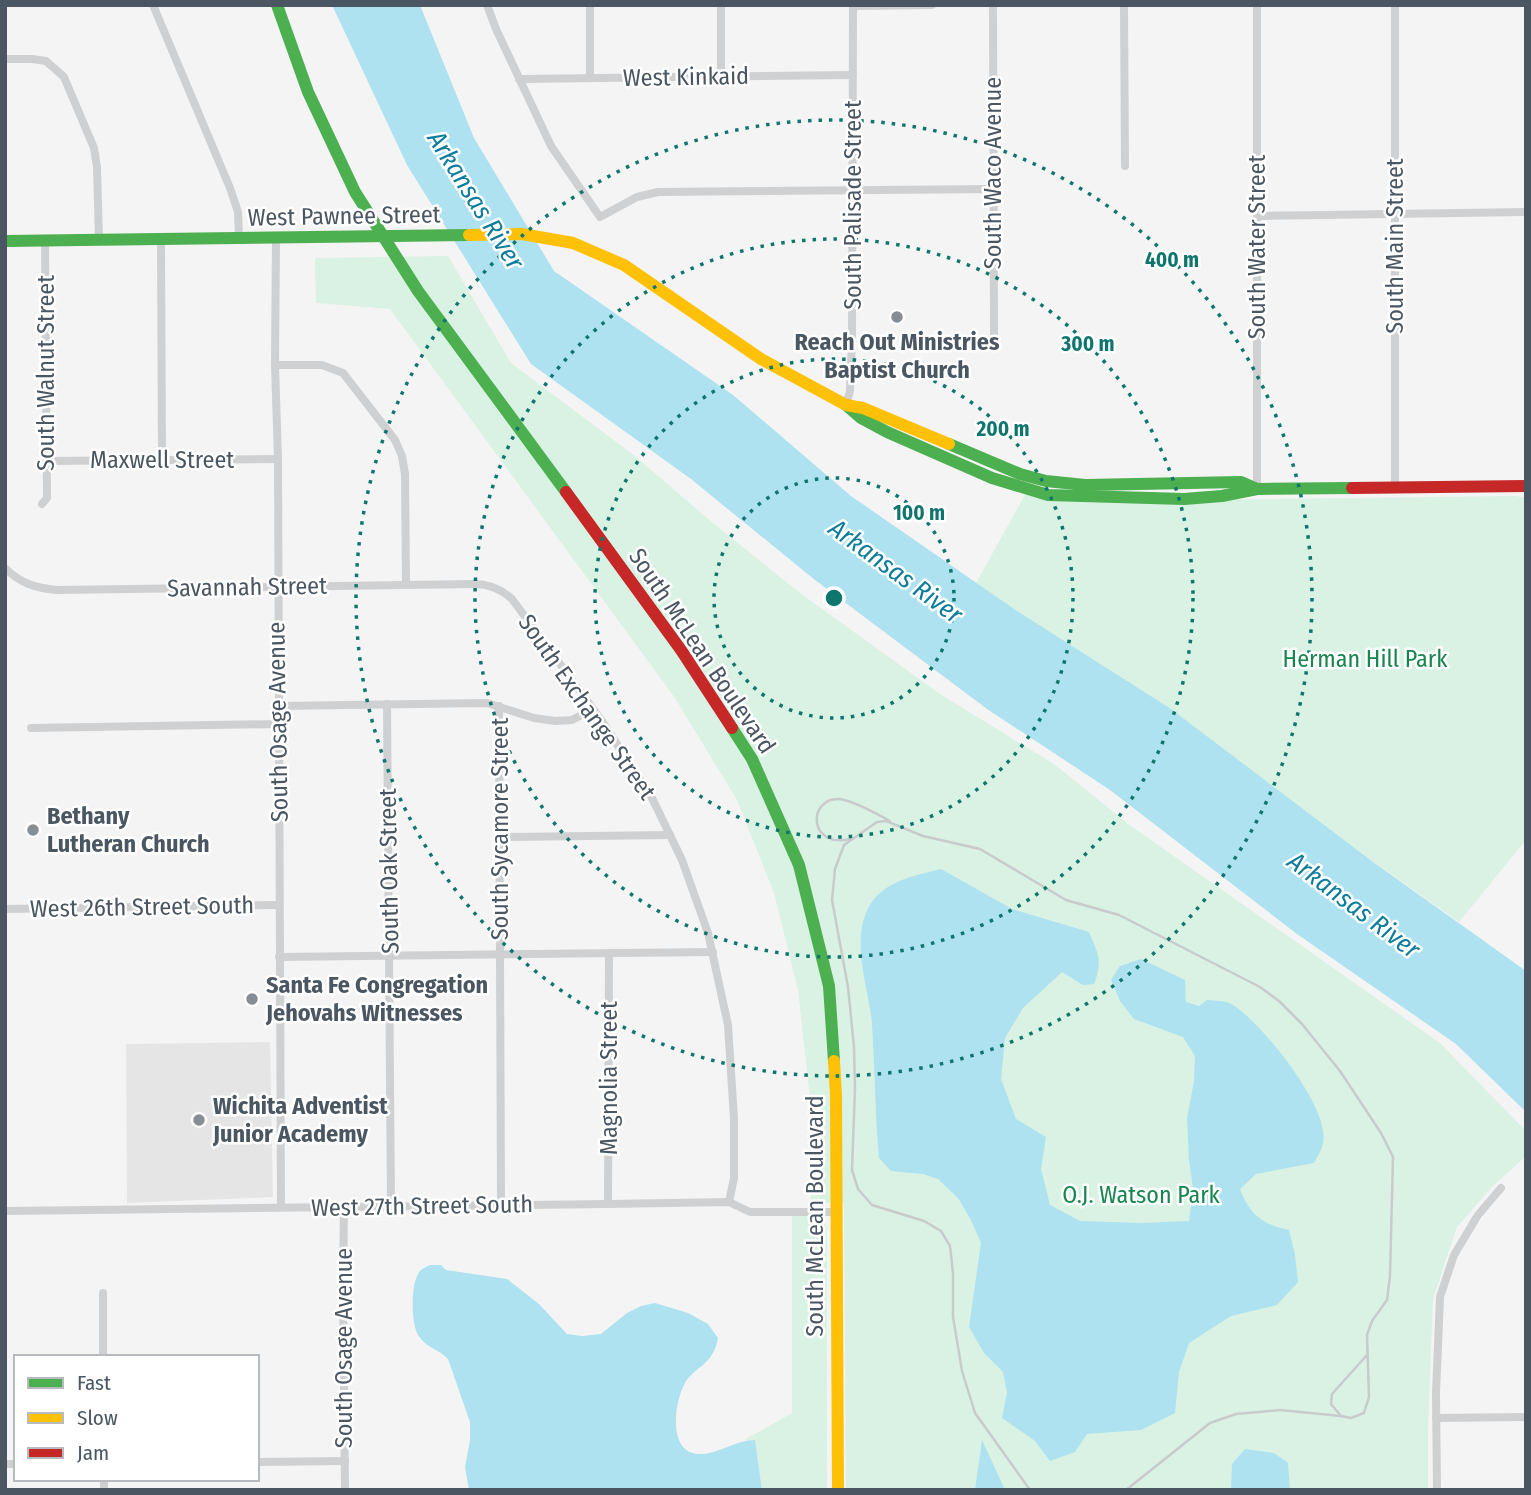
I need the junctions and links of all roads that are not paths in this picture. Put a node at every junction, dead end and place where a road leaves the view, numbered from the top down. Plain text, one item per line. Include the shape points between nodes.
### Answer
1 (153, 5) edge
2 (277, 5) edge
3 (590, 5) edge
4 (721, 5) edge
5 (932, 5) edge
6 (993, 5) edge
7 (1124, 5) edge
8 (1257, 5) edge
9 (1395, 5) edge
10 (853, 6) edge
11 (489, 8) edge
12 (5, 59) edge
13 (853, 75) junction
14 (721, 76) junction
15 (590, 78) junction
16 (519, 79) junction
17 (1125, 166) dead end
18 (993, 189) junction
19 (853, 190) junction
20 (1526, 212) edge
21 (1395, 214) junction
22 (1256, 216) junction
23 (383, 236) junction
24 (276, 237) junction
25 (239, 238) junction
26 (161, 239) junction
27 (46, 240) junction
28 (99, 240) junction
29 (5, 241) edge
30 (994, 340) dead end
31 (275, 365) junction
32 (846, 405) junction
33 (278, 459) junction
34 (162, 460) junction
35 (47, 461) junction
36 (1526, 486) edge
37 (1395, 487) junction
38 (1257, 489) junction
39 (42, 504) dead end
40 (5, 568) edge
41 (407, 585) junction
42 (276, 586) junction
43 (494, 587) joint
44 (387, 704) junction
45 (278, 706) junction
46 (499, 706) junction
47 (593, 709) junction
48 (278, 724) junction
49 (31, 728) dead end
50 (670, 835) junction
51 (500, 837) junction
52 (279, 905) junction
53 (5, 909) edge
54 (713, 952) junction
55 (609, 953) junction
56 (500, 954) junction
57 (390, 955) junction
58 (279, 957) junction
59 (1501, 1188) dead end
60 (729, 1202) junction
61 (608, 1204) junction
62 (501, 1205) junction
63 (344, 1206) junction
64 (391, 1206) junction
65 (281, 1207) junction
66 (5, 1211) edge
67 (837, 1212) junction
68 (103, 1293) dead end
69 (103, 1355) edge
70 (1526, 1417) edge
71 (1436, 1418) junction
72 (345, 1461) junction
73 (259, 1462) edge
74 (345, 1490) edge
75 (838, 1490) edge
76 (1437, 1490) edge

1 - 25 street via 230,188 238,212
2 - 23 main road, South McLean Boulevard via 308,92 355,192
3 - 15 street
4 - 14 street
5 - 10 street
6 - 18 street, South Waco Avenue
7 - 17 street
8 - 22 street, South Water Street
9 - 21 street, South Main Street
10 - 13 street, South Palisade Street
11 - 16 street
12 - 28 street via 39,59 64,77 93,148
13 - 14 street, West Kinkaid
13 - 19 street, South Palisade Street
14 - 15 street, West Kinkaid
15 - 16 street, West Kinkaid
16 - 19 street via 551,146 600,217 637,197 658,192
18 - 19 street
18 - 30 street, South Waco Avenue
19 - 32 street, South Palisade Street via 852,338
20 - 21 street
21 - 22 street
21 - 37 street, South Main Street
22 - 38 street, South Water Street
23 - 24 main road, West Pawnee Street
23 - 32 main road, West Pawnee Street via 522,234 573,243 624,265 761,359
23 - 67 main road, South McLean Boulevard via 418,291 681,650 752,759 799,864 829,986
24 - 25 main road, West Pawnee Street
24 - 31 street, South Osage Avenue
25 - 26 main road, West Pawnee Street
26 - 28 main road, West Pawnee Street
26 - 34 street
27 - 28 main road, West Pawnee Street
27 - 29 main road, West Pawnee Street
27 - 35 street, South Walnut Street
31 - 33 street, South Osage Avenue
31 - 41 street via 322,365 343,373 395,440 405,474
32 - 38 main road, West Pawnee Street via 858,419 1043,494 1235,496
33 - 34 street, Maxwell Street
33 - 42 street, South Osage Avenue
34 - 35 street, Maxwell Street
35 - 39 street, South Walnut Street via 47,498
36 - 37 main road, West Pawnee Street
37 - 38 main road, West Pawnee Street
40 - 42 street, Savannah Street via 25,584 47,589
41 - 42 street, Savannah Street
41 - 43 street, Savannah Street
42 - 45 street, South Osage Avenue
43 - 47 street, South Exchange Street via 512,599
44 - 45 street
44 - 46 street
44 - 57 street, South Oak Street
45 - 48 street, South Osage Avenue
46 - 47 street via 555,721 572,720
46 - 51 street, South Sycamore Street
47 - 50 street, South Exchange Street via 652,797
48 - 49 street
48 - 52 street, South Osage Avenue
50 - 51 street
50 - 54 street, South Exchange Street
51 - 56 street, South Sycamore Street
52 - 53 street, West 26th Street South
52 - 58 street, South Osage Avenue
54 - 55 street
54 - 60 street, South Exchange Street via 728,1025 734,1119 734,1178
55 - 56 street
55 - 61 street, Magnolia Street
56 - 57 street
56 - 62 street, South Sycamore Street
57 - 58 street
57 - 64 street, South Oak Street
58 - 65 street, South Osage Avenue
59 - 71 street via 1454,1255 1440,1297
60 - 61 street, West 27th Street South
60 - 67 street, West 27th Street South via 750,1212
61 - 62 street, West 27th Street South
62 - 64 street, West 27th Street South
63 - 64 street, West 27th Street South
63 - 65 street, West 27th Street South
63 - 72 street, South Osage Avenue
65 - 66 street, West 27th Street South
67 - 75 main road, South McLean Boulevard
68 - 69 street
70 - 71 street
71 - 76 street
72 - 73 street
72 - 74 street, South Osage Avenue

